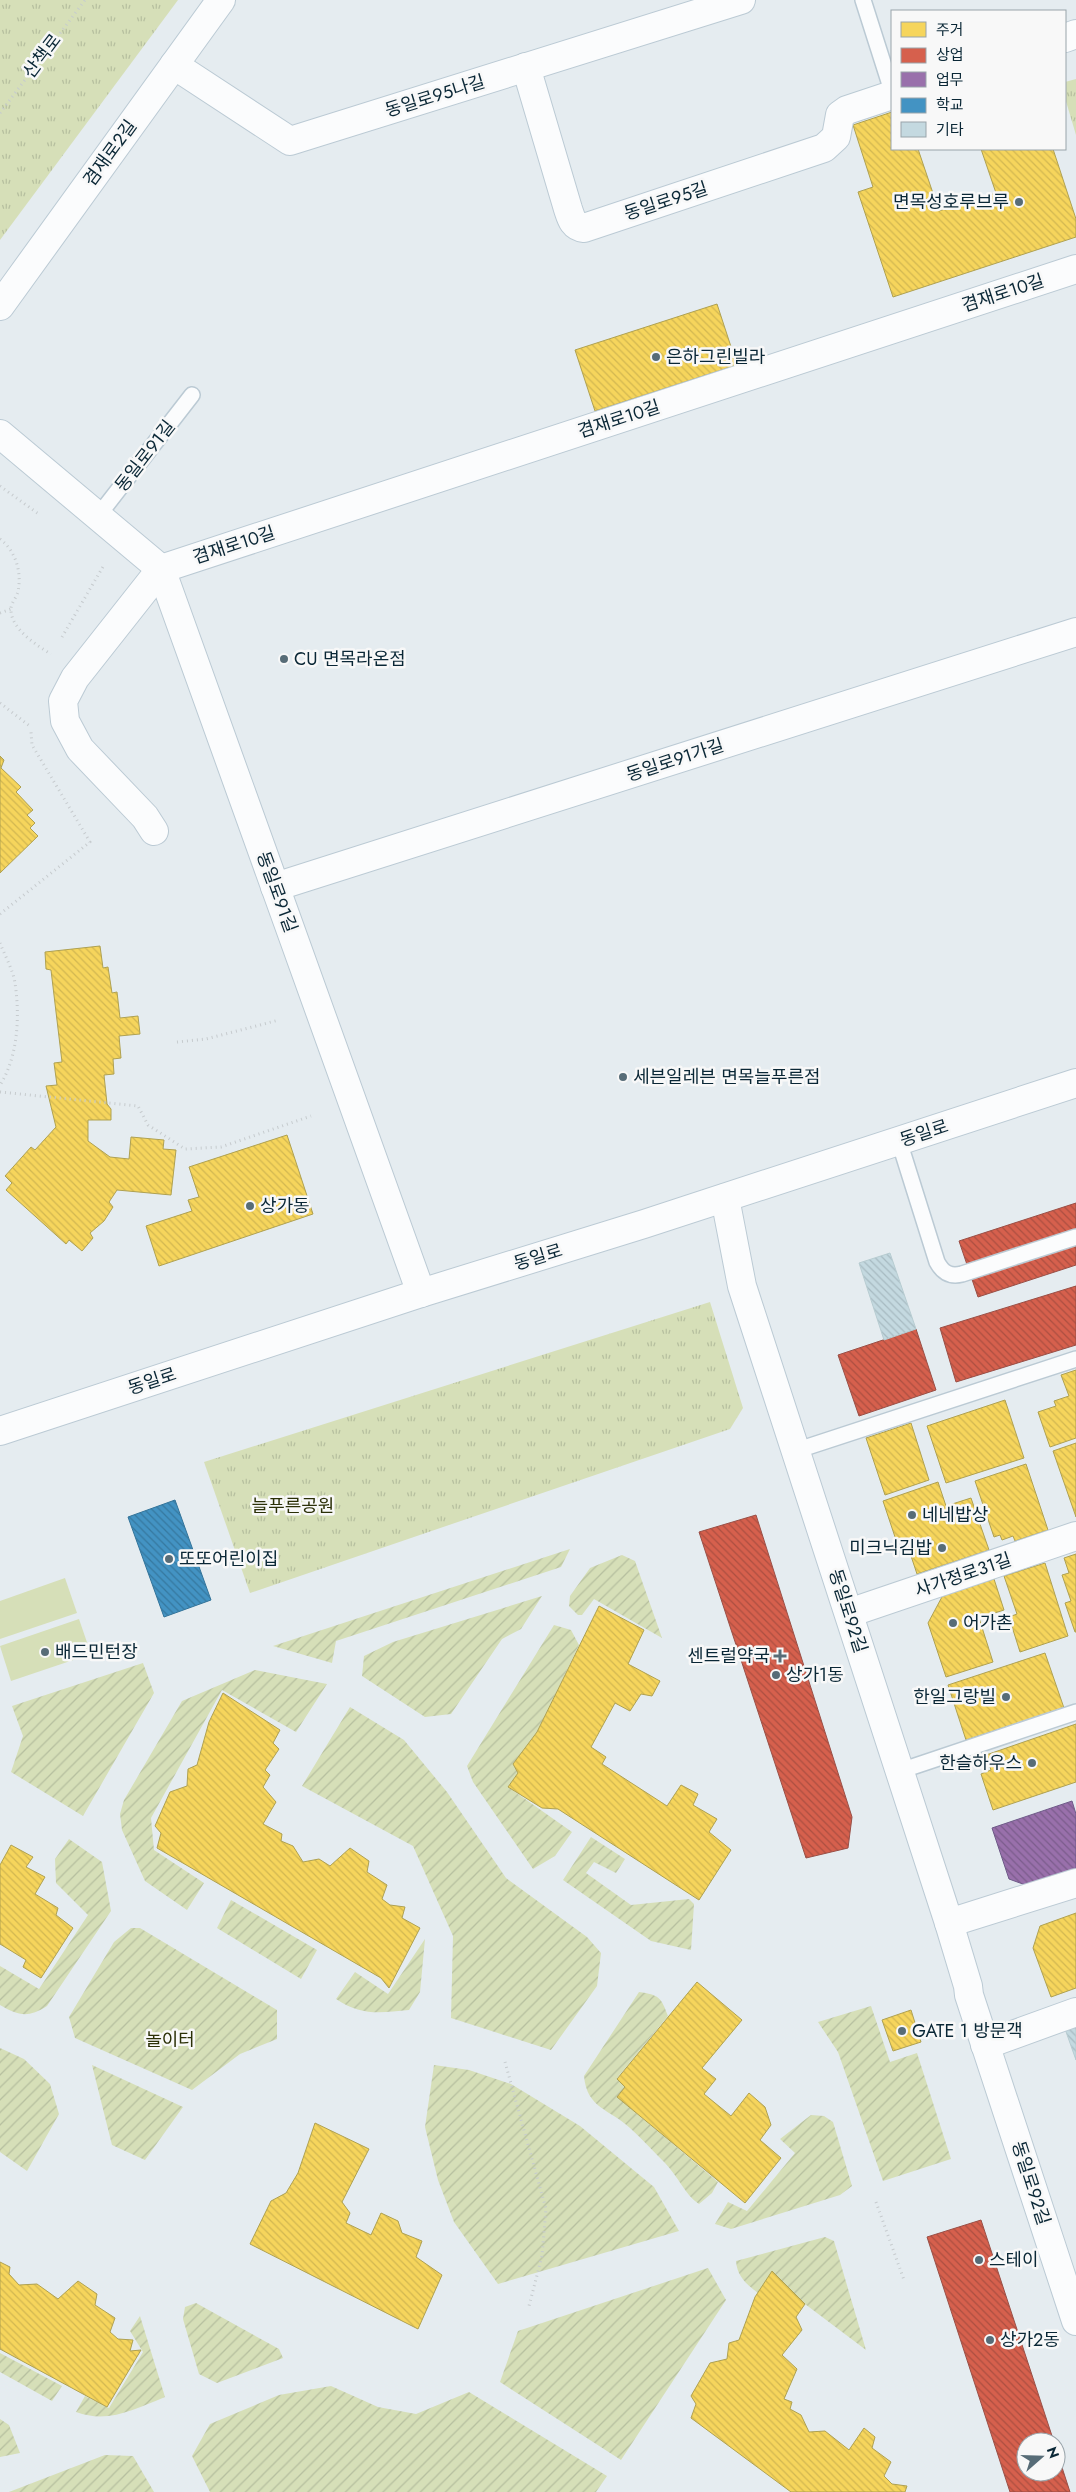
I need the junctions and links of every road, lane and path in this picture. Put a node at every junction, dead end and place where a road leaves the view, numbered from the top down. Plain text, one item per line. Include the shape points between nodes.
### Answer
1 (85, 0) edge
2 (221, 0) edge
3 (741, 0) edge
4 (863, 0) edge
5 (712, 4) edge
6 (174, 65) junction
7 (526, 67) junction
8 (891, 88) edge
9 (891, 96) edge
10 (0, 113) edge
11 (1076, 269) edge
12 (0, 306) edge
13 (192, 395) dead end
14 (0, 434) edge
15 (98, 516) junction
16 (0, 539) edge
17 (161, 569) junction
18 (11, 608) junction
19 (0, 613) edge
20 (1076, 632) edge
21 (51, 654) dead end
22 (0, 703) edge
23 (31, 727) dead end
24 (154, 831) dead end
25 (275, 887) junction
26 (0, 944) edge
27 (279, 1020) dead end
28 (177, 1042) dead end
29 (1076, 1084) edge
30 (0, 1085) edge
31 (0, 1092) edge
32 (311, 1116) dead end
33 (899, 1141) junction
34 (725, 1198) junction
35 (1076, 1237) edge
36 (421, 1293) junction
37 (1076, 1358) edge
38 (0, 1431) edge
39 (795, 1451) junction
40 (1076, 1536) edge
41 (849, 1614) junction
42 (1076, 1712) edge
43 (900, 1771) junction
44 (1076, 1883) edge
45 (949, 1923) junction
46 (1076, 2012) edge
47 (985, 2045) junction
48 (505, 2062) dead end
49 (876, 2202) dead end
50 (1065, 2245) edge
51 (904, 2280) dead end
52 (529, 2306) dead end
53 (1076, 2321) edge

1 - 10 path, 산책로
2 - 6 street, 겸재로2길
3 - 5 street, 동일로95나길
4 - 8 lane
5 - 7 street, 동일로95나길
6 - 7 street, 동일로95나길 via 290,141
6 - 12 street, 겸재로2길
7 - 9 street, 동일로95길 via 570,214 578,228 824,148 836,137 840,115
11 - 17 street, 겸재로10길
13 - 15 lane, 동일로91길
14 - 15 street
15 - 17 street
16 - 18 path via 8,545 19,570 18,592
17 - 24 street via 75,678 63,701 65,721 80,748 145,817
17 - 25 street, 동일로91길
18 - 19 path
18 - 21 path via 12,617 22,633 35,646
20 - 25 street, 동일로91가길
22 - 23 path
25 - 36 street, 동일로91길
26 - 30 path via 15,982 18,1030 6,1076
27 - 28 path via 206,1040
29 - 33 street, 동일로
31 - 32 path via 138,1106 148,1125 185,1149 222,1147
33 - 34 street, 동일로
33 - 35 lane via 937,1262 945,1273 962,1274
34 - 36 street, 동일로
34 - 39 street, 동일로92길 via 742,1286
36 - 38 street, 동일로
37 - 39 lane
39 - 41 street, 동일로92길
40 - 41 street, 사가정로31길
41 - 43 street, 동일로92길
42 - 43 lane
43 - 45 street, 동일로92길
44 - 45 street
45 - 47 street, 동일로92길
46 - 47 street
47 - 50 street, 동일로92길
48 - 52 path via 546,2209 542,2256
49 - 51 path
50 - 53 street, 동일로92길

